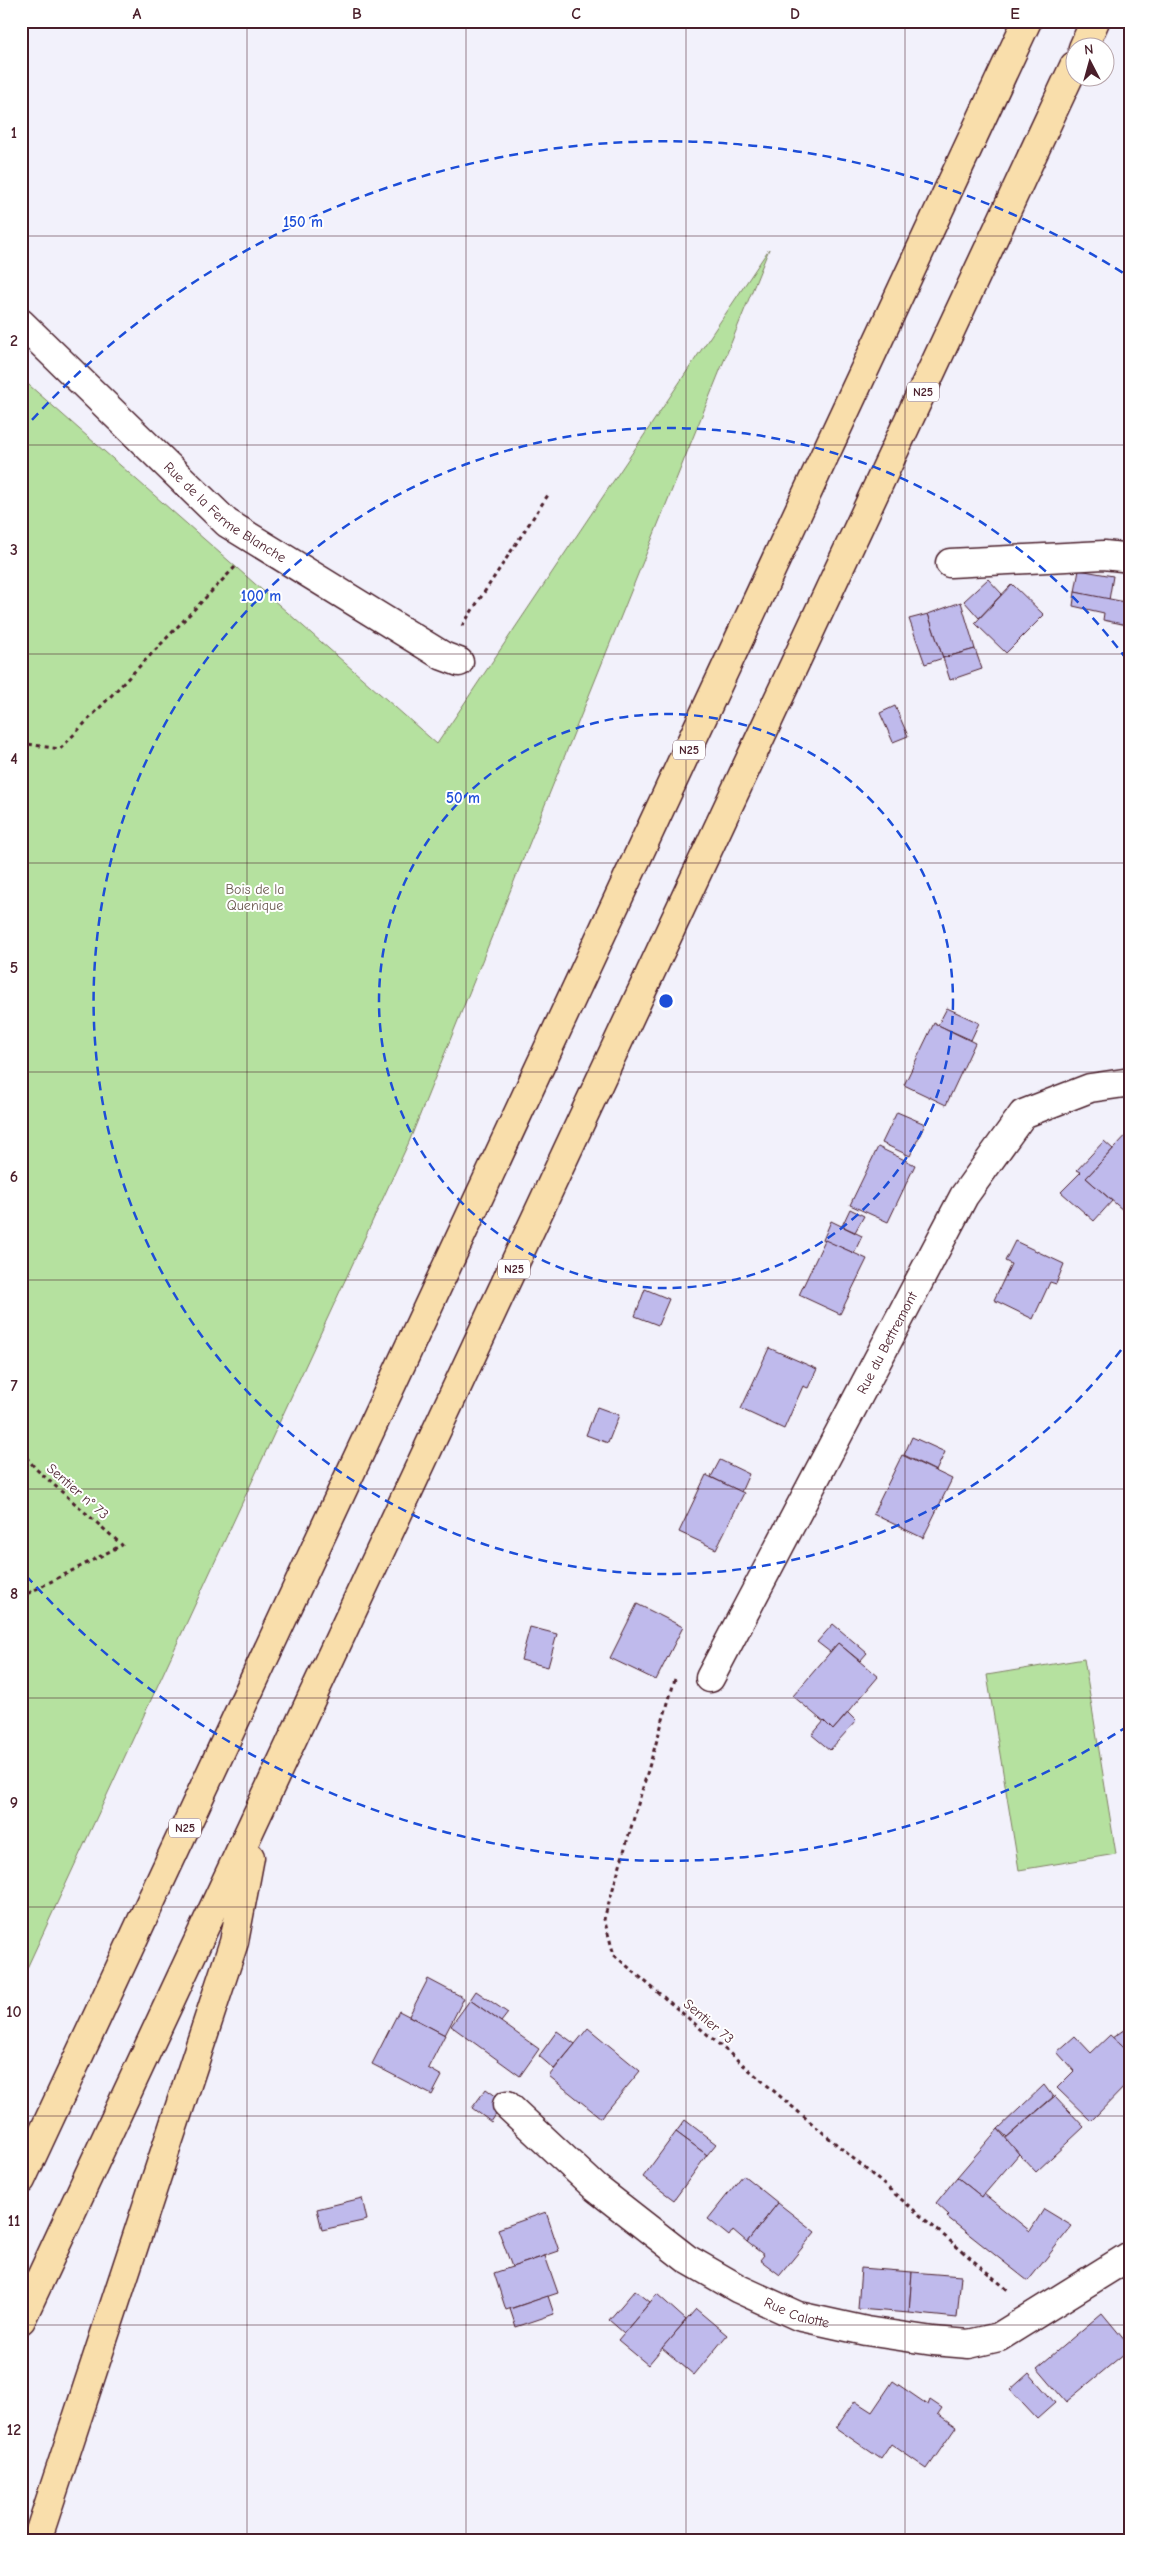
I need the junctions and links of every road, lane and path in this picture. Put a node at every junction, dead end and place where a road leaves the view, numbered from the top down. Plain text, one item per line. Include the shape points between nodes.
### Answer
1 (1027, 21) edge
2 (1095, 21) edge
3 (1087, 38) edge
4 (1064, 87) edge
5 (21, 323) edge
6 (548, 495) dead end
7 (258, 544) junction
8 (1131, 558) edge
9 (950, 562) dead end
10 (451, 659) joint
11 (21, 744) edge
12 (1131, 1082) edge
13 (21, 1451) edge
14 (21, 1597) edge
15 (710, 1678) joint
16 (258, 1818) junction
17 (507, 2105) dead end
18 (21, 2180) edge
19 (1131, 2255) edge
20 (1037, 2314) junction
21 (21, 2320) edge
22 (37, 2540) edge

1 - 18 highway, N25
2 - 3 highway
4 - 16 highway, N25
5 - 7 street, Rue de la Ferme Blanche via 227,523
6 - 10 path
7 - 10 street, Rue de la Ferme Blanche
7 - 11 path via 60,749
8 - 9 street via 1104,555
12 - 15 street, Rue du Bettremont via 1090,1088 1023,1114 964,1196
13 - 14 path, Sentier n° 73 via 36,1469 122,1545
15 - 20 path, Sentier 73 via 676,1675 604,1919 614,1955
16 - 21 highway, N25
16 - 22 highway via 234,1942
17 - 20 street, Rue Calotte via 596,2188 687,2259 739,2289 798,2316 866,2331 969,2344 1000,2337
19 - 20 street, Rue Calotte

